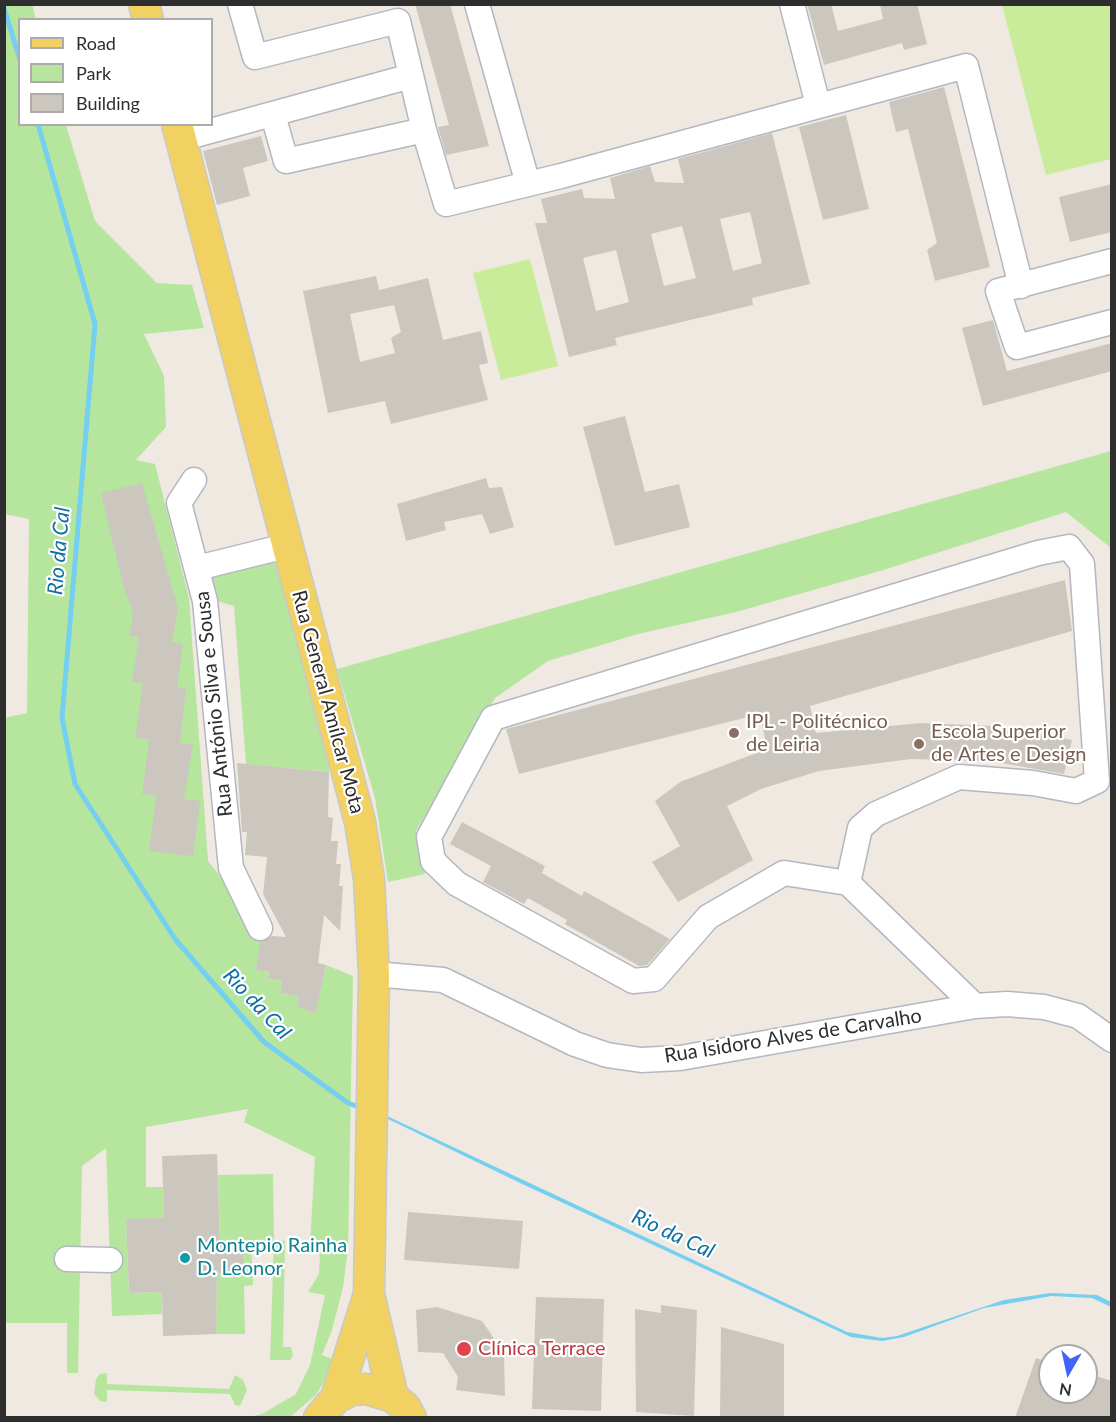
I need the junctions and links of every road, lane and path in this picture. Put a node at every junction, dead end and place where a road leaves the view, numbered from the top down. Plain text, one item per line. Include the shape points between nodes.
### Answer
1 (240, 4) edge
2 (477, 4) edge
3 (792, 4) edge
4 (396, 13) edge
5 (411, 75) junction
6 (818, 105) junction
7 (273, 115) junction
8 (212, 126) edge
9 (213, 126) edge
10 (424, 130) junction
11 (179, 132) edge
12 (528, 184) junction
13 (1112, 261) edge
14 (1021, 286) junction
15 (1112, 322) edge
16 (194, 480) dead end
17 (286, 546) junction
18 (196, 568) junction
19 (848, 883) junction
20 (260, 928) dead end
21 (374, 974) junction
22 (975, 1006) junction
23 (1112, 1040) edge
24 (67, 1259) dead end
25 (110, 1260) dead end
26 (369, 1294) junction
27 (408, 1410) edge
28 (322, 1412) edge

1 - 4 street via 255,57
2 - 12 street
3 - 6 street
4 - 5 street
5 - 7 street
5 - 10 street
6 - 12 street
6 - 14 street via 966,66
7 - 9 street
7 - 10 street via 286,161
8 - 11 street
10 - 12 street via 446,204
11 - 17 main road, Rua General Amílcar Mota
13 - 14 street
14 - 15 street via 999,291 1017,347
16 - 18 street, Rua António Silva e Sousa via 179,503
17 - 18 street
17 - 21 main road, Rua General Amílcar Mota via 360,822 369,879
18 - 20 street, Rua António Silva e Sousa via 206,601 231,868
19 - 19 street via 860,828 876,814 959,777 1076,791 1097,781 1082,564 1069,547 1038,553 493,718 429,837 433,861 457,884 633,981 654,979 708,917 784,873
19 - 22 street
21 - 22 street, Rua Isidoro Alves de Carvalho via 443,980 575,1044 607,1055 641,1060 680,1058
21 - 26 main road, Rua General Amílcar Mota
22 - 23 street, Rua Isidoro Alves de Carvalho via 1044,1007 1078,1016
24 - 25 street
26 - 27 main road
26 - 28 main road
27 - 28 main road via 366,1389 352,1390

